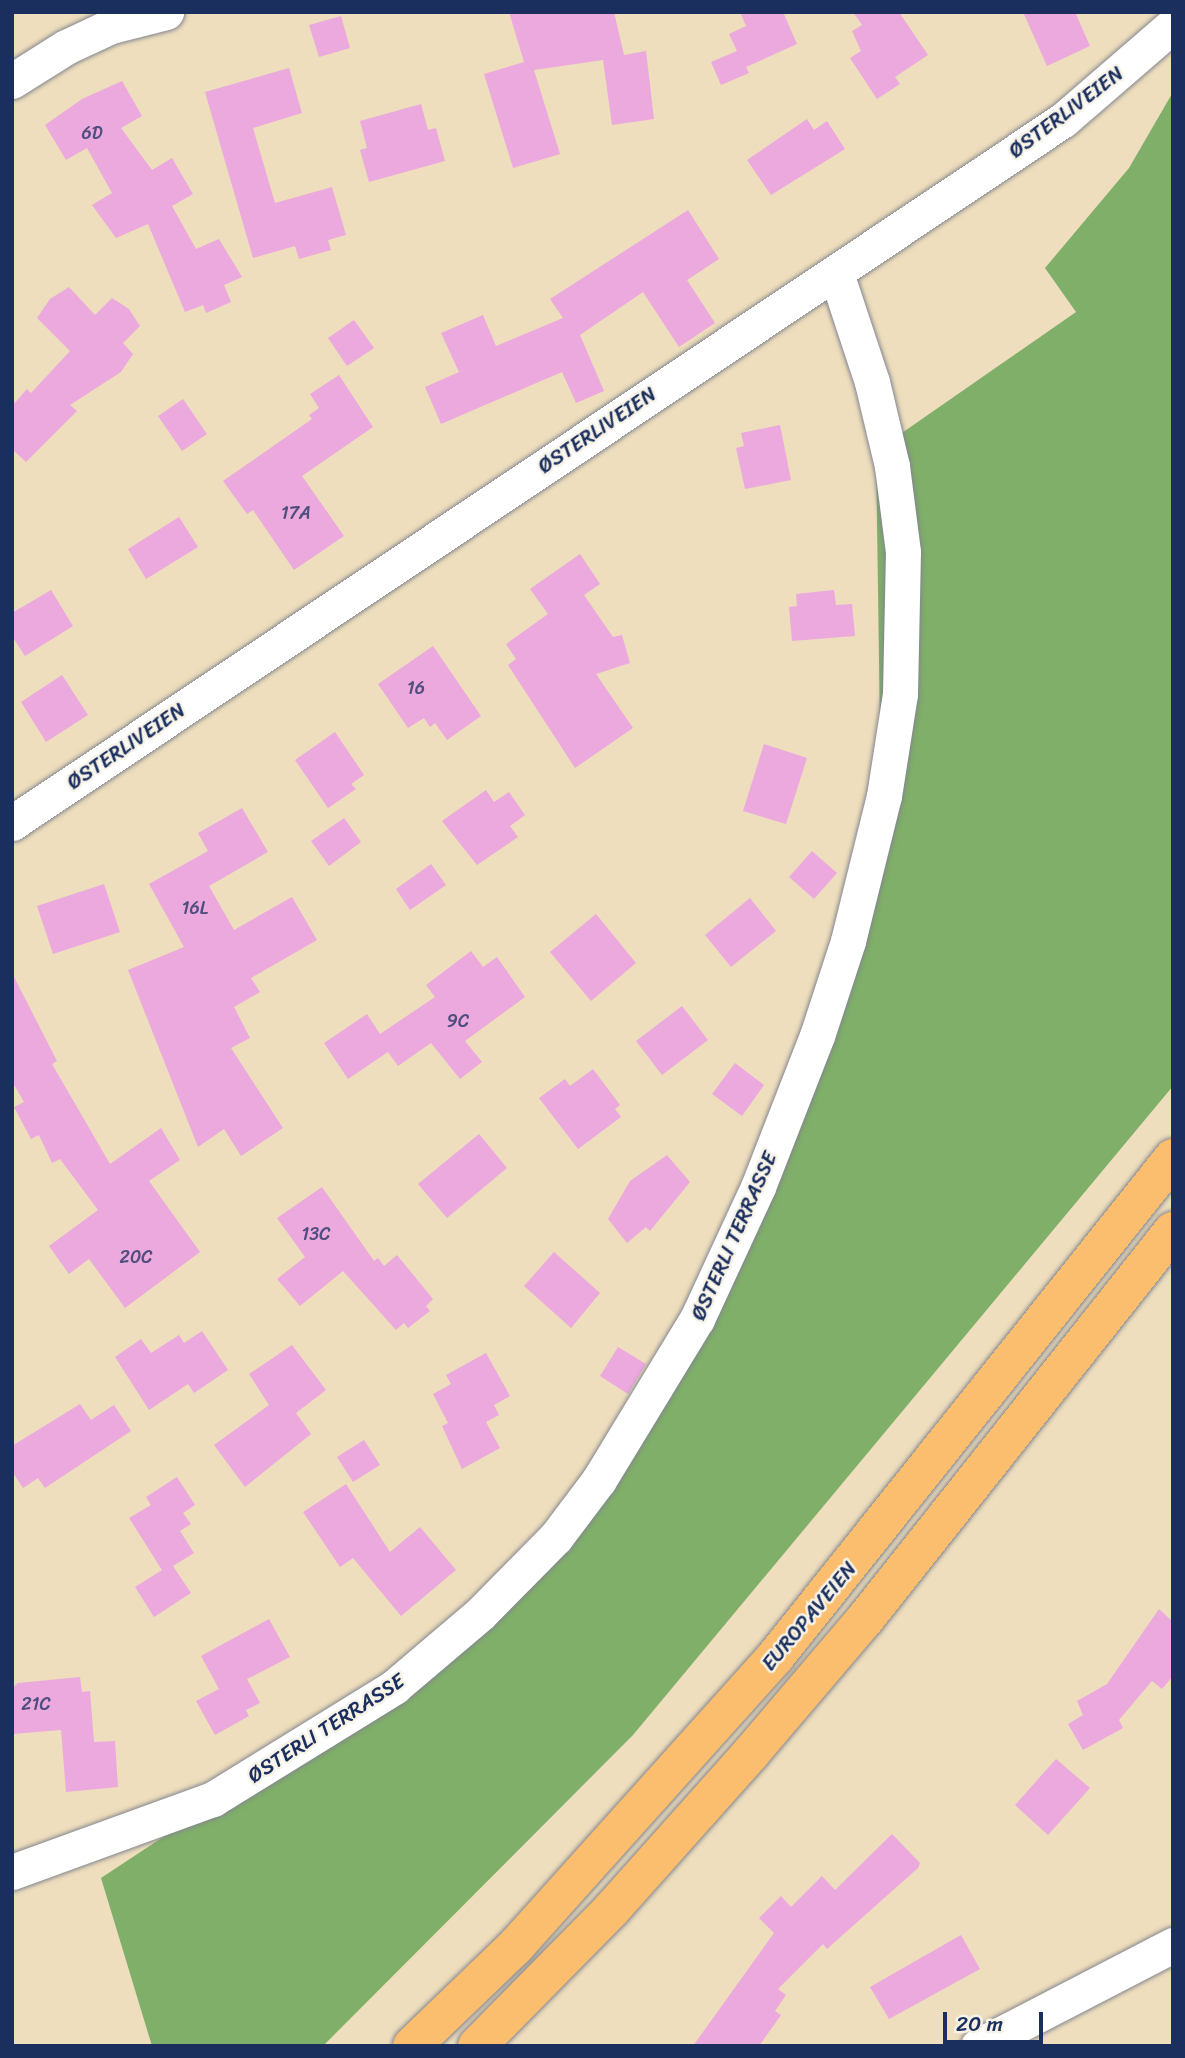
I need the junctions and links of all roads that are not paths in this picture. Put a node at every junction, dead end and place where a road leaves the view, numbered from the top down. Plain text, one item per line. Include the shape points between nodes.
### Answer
1 (166, 12) edge
2 (1173, 25) edge
3 (12, 81) edge
4 (836, 273) junction
5 (12, 823) edge
6 (1173, 1158) edge
7 (1173, 1230) edge
8 (12, 1872) edge
9 (1173, 1945) edge
10 (412, 2046) edge
11 (477, 2046) edge
12 (978, 2046) edge

1 - 3 street via 111,26
2 - 4 street, ØSTERLIVEIEN via 1063,120
4 - 5 street, ØSTERLIVEIEN
4 - 8 street, ØSTERLI TERRASSE via 872,382 892,466 903,552 900,694 882,808 837,976 758,1187 697,1319 598,1480 556,1537 480,1614 394,1687 213,1799
6 - 10 highway, EUROPAVEIEN via 776,1656 515,1947
7 - 11 highway via 951,1512 751,1754 612,1909
9 - 12 street

